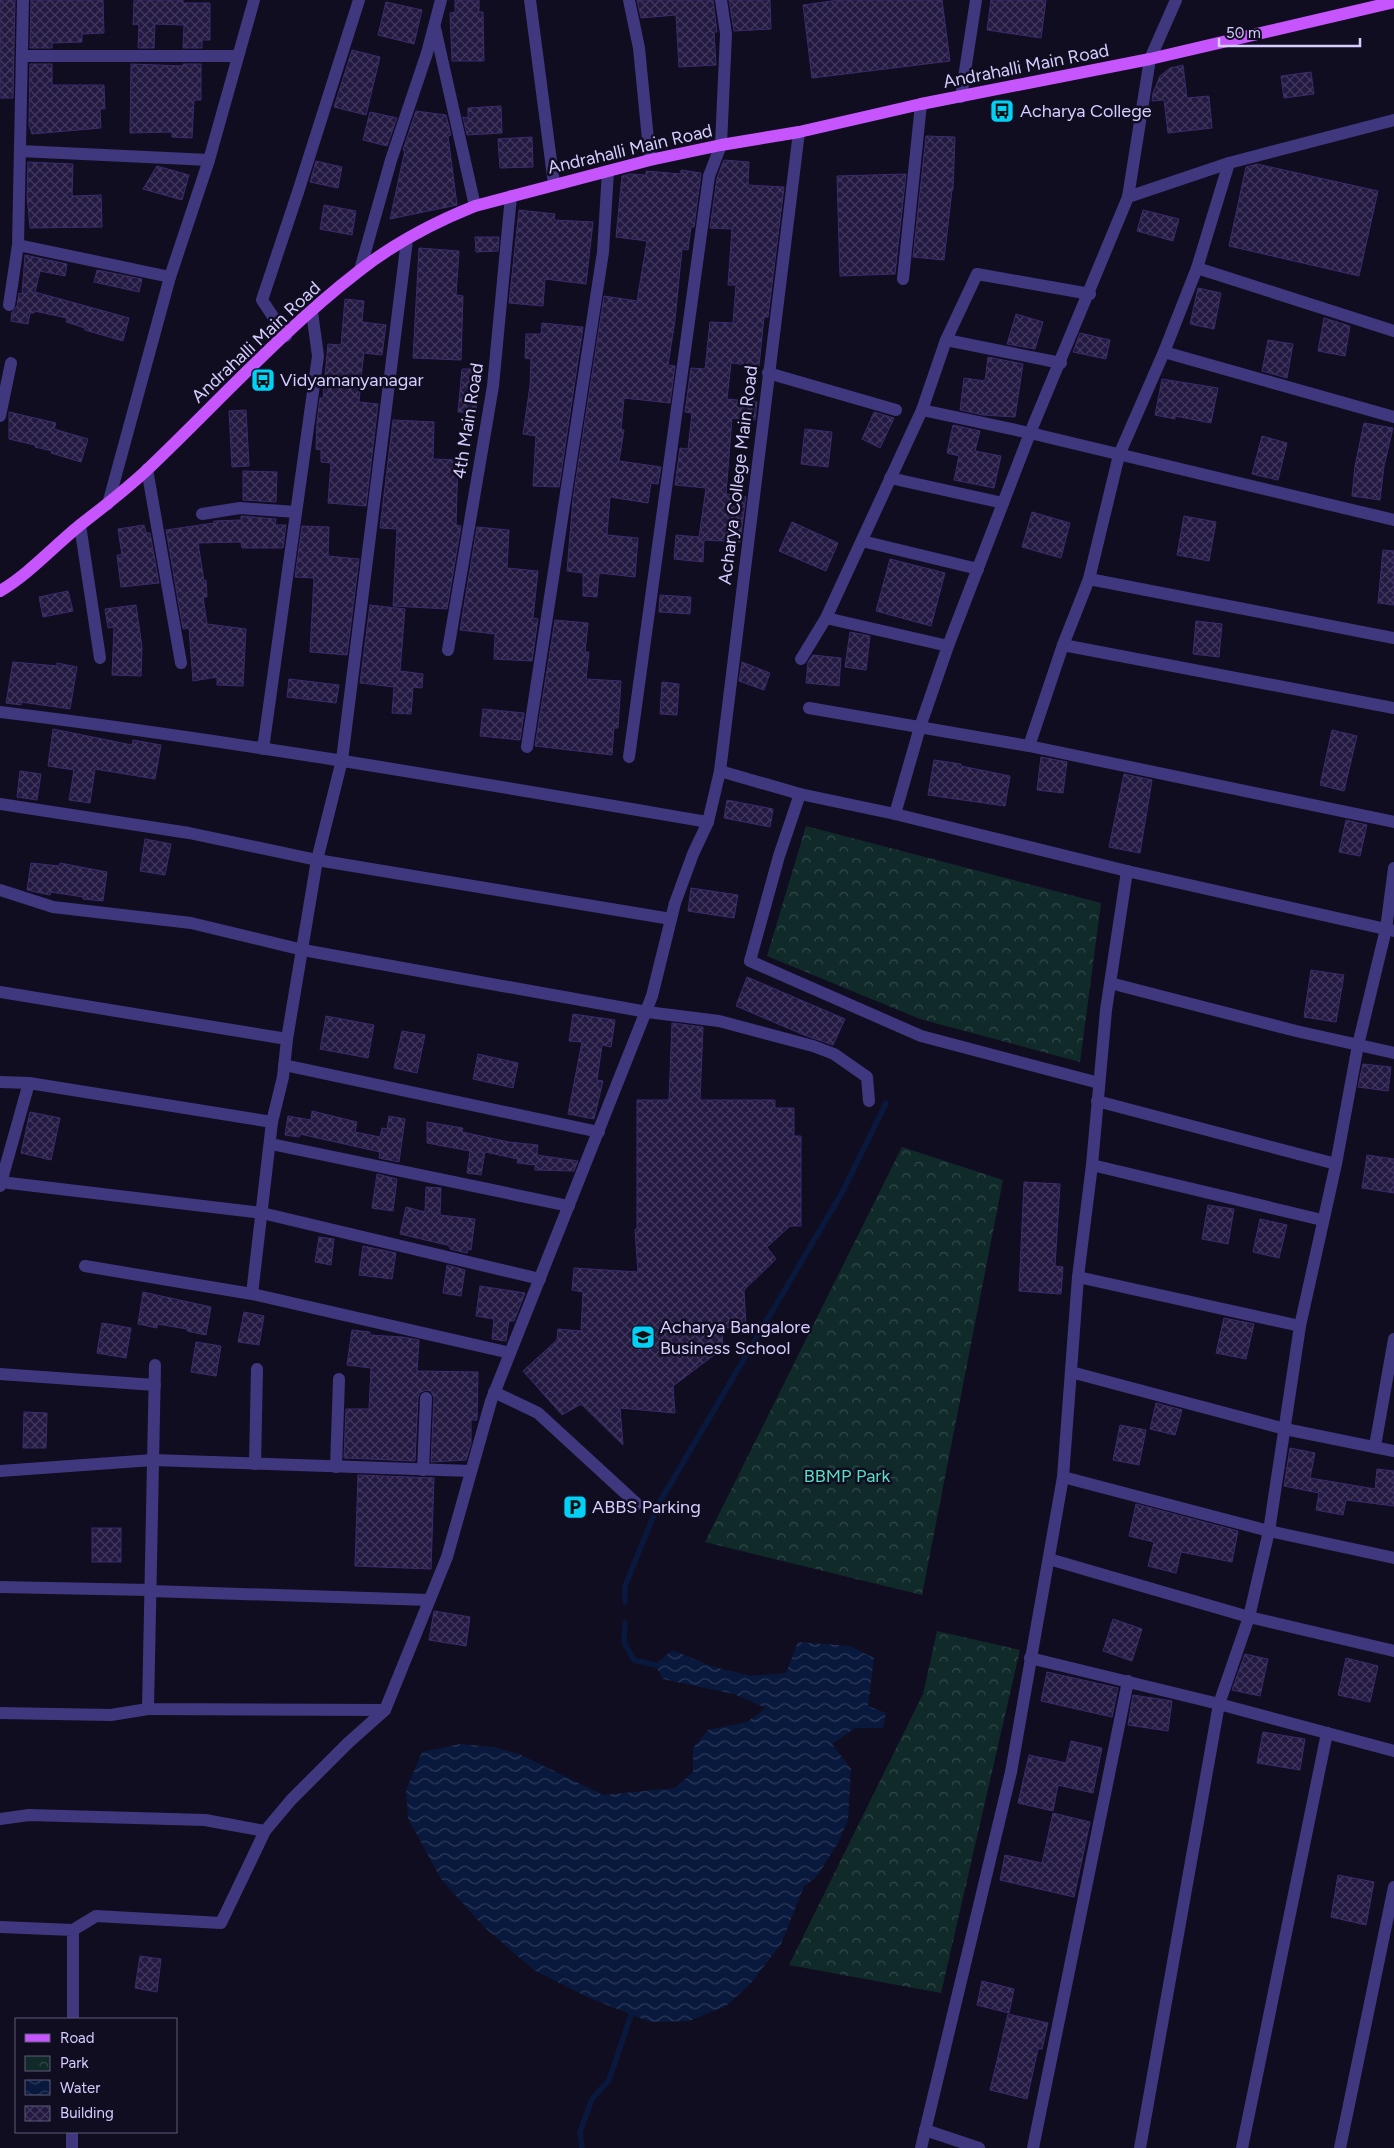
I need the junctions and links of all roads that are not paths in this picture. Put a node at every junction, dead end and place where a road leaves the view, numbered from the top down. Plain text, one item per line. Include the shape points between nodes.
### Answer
1 (23, 0) edge
2 (254, 0) edge
3 (359, 0) edge
4 (441, 0) edge
5 (530, 0) edge
6 (629, 0) edge
7 (721, 0) edge
8 (976, 0) edge
9 (1176, 0) edge
10 (1389, 2) edge
11 (434, 25) junction
12 (22, 56) junction
13 (238, 56) junction
14 (1150, 59) junction
15 (961, 97) junction
16 (921, 104) junction
17 (1394, 120) edge
18 (799, 132) junction
19 (720, 145) junction
20 (20, 151) junction
21 (209, 160) junction
22 (650, 160) junction
23 (1229, 163) junction
24 (608, 171) junction
25 (554, 184) junction
26 (511, 196) junction
27 (1128, 197) junction
28 (475, 206) junction
29 (407, 240) junction
30 (18, 245) junction
31 (1197, 268) junction
32 (360, 270) junction
33 (170, 277) junction
34 (903, 279) dead end
35 (1090, 294) junction
36 (9, 305) dead end
37 (312, 312) junction
38 (1394, 331) edge
39 (286, 336) junction
40 (946, 340) junction
41 (1164, 352) junction
42 (11, 363) dead end
43 (1061, 363) junction
44 (768, 373) junction
45 (896, 410) dead end
46 (922, 410) junction
47 (0, 416) edge
48 (1394, 417) edge
49 (1030, 433) junction
50 (1119, 455) junction
51 (148, 469) junction
52 (890, 478) junction
53 (1003, 503) junction
54 (108, 504) junction
55 (296, 512) junction
56 (202, 514) dead end
57 (1394, 520) edge
58 (80, 525) junction
59 (862, 541) junction
60 (978, 569) junction
61 (1089, 579) junction
62 (0, 591) edge
63 (826, 618) junction
64 (1394, 638) edge
65 (1063, 645) junction
66 (948, 646) junction
67 (448, 650) dead end
68 (100, 658) dead end
69 (801, 659) dead end
70 (181, 663) dead end
71 (809, 708) dead end
72 (1394, 708) edge
73 (0, 712) edge
74 (920, 727) junction
75 (1029, 746) junction
76 (527, 747) dead end
77 (264, 749) junction
78 (629, 757) dead end
79 (342, 760) junction
80 (720, 771) junction
81 (800, 794) junction
82 (0, 804) edge
83 (894, 814) junction
84 (708, 822) junction
85 (1394, 822) edge
86 (317, 860) junction
87 (1394, 868) edge
88 (1127, 870) junction
89 (0, 890) edge
90 (671, 919) junction
91 (1390, 930) edge
92 (303, 950) junction
93 (1110, 983) junction
94 (0, 992) edge
95 (646, 1012) junction
96 (287, 1039) junction
97 (1358, 1044) junction
98 (1394, 1053) edge
99 (284, 1064) junction
100 (0, 1082) edge
101 (29, 1083) junction
102 (1099, 1083) junction
103 (869, 1101) dead end
104 (1097, 1101) junction
105 (272, 1122) junction
106 (599, 1132) junction
107 (271, 1144) junction
108 (1336, 1164) junction
109 (1092, 1165) junction
110 (1, 1184) edge
111 (569, 1206) junction
112 (262, 1213) junction
113 (1322, 1220) junction
114 (85, 1266) dead end
115 (1078, 1277) junction
116 (540, 1279) junction
117 (252, 1294) junction
118 (1300, 1326) junction
119 (1394, 1339) edge
120 (510, 1352) junction
121 (155, 1364) dead end
122 (256, 1369) dead end
123 (1071, 1372) junction
124 (0, 1374) edge
125 (339, 1379) dead end
126 (155, 1386) junction
127 (494, 1392) junction
128 (426, 1398) dead end
129 (1286, 1429) junction
130 (1375, 1446) junction
131 (1394, 1451) edge
132 (153, 1460) junction
133 (255, 1464) junction
134 (336, 1467) junction
135 (423, 1470) junction
136 (0, 1471) edge
137 (471, 1471) junction
138 (1062, 1477) junction
139 (636, 1504) dead end
140 (1270, 1531) junction
141 (1394, 1558) edge
142 (1049, 1559) junction
143 (0, 1587) edge
144 (151, 1591) junction
145 (429, 1600) junction
146 (1249, 1617) junction
147 (1394, 1651) edge
148 (1030, 1658) junction
149 (1128, 1681) junction
150 (1219, 1704) junction
151 (148, 1708) junction
152 (385, 1710) junction
153 (0, 1713) edge
154 (1327, 1733) junction
155 (1394, 1751) edge
156 (0, 1819) edge
157 (265, 1831) junction
158 (1394, 1886) edge
159 (0, 1928) edge
160 (74, 1930) junction
161 (73, 2018) edge
162 (925, 2130) junction
163 (72, 2133) edge
164 (72, 2148) edge
165 (921, 2148) edge
166 (979, 2148) edge
167 (1033, 2148) edge
168 (1140, 2148) edge
169 (1242, 2148) edge
170 (1340, 2148) edge

1 - 12 street
2 - 13 street
3 - 39 street via 262,300
4 - 11 street
5 - 25 street
6 - 22 street via 639,48
7 - 19 street via 726,34
8 - 15 street
9 - 14 street
10 - 14 main road, Andrahalli Main Road
11 - 28 street
11 - 32 street
12 - 13 street
12 - 20 street
13 - 21 street
14 - 15 main road, Andrahalli Main Road
14 - 27 street
15 - 16 main road, Andrahalli Main Road
16 - 18 main road, Andrahalli Main Road
16 - 34 street
17 - 23 street
18 - 19 main road, Andrahalli Main Road
18 - 44 street, Acharya College Main Road
19 - 22 main road, Andrahalli Main Road
19 - 78 street via 709,176
20 - 21 street
20 - 30 street
21 - 33 street
22 - 24 main road, Andrahalli Main Road
23 - 27 street
23 - 31 street
24 - 25 main road, Andrahalli Main Road
24 - 76 street via 603,252
25 - 26 main road, Andrahalli Main Road
26 - 28 main road, Andrahalli Main Road
26 - 67 street, 4th Main Road via 493,386
27 - 35 street
28 - 29 main road, Andrahalli Main Road
29 - 32 main road, Andrahalli Main Road
29 - 79 street
30 - 33 street
30 - 36 street
31 - 38 street
31 - 41 street
32 - 37 main road, Andrahalli Main Road
33 - 54 street
35 - 40 street via 977,274
35 - 43 street
37 - 39 main road, Andrahalli Main Road
37 - 55 street via 318,356
39 - 51 main road, Andrahalli Main Road
40 - 43 street
40 - 46 street
41 - 48 street
41 - 50 street
42 - 47 street
43 - 49 street
44 - 45 street
44 - 80 street, Acharya College Main Road
46 - 49 street
46 - 52 street
49 - 50 street
49 - 53 street
50 - 57 street
50 - 61 street
51 - 54 main road, Andrahalli Main Road
51 - 70 street
52 - 53 street
52 - 59 street
53 - 60 street
54 - 58 main road, Andrahalli Main Road
55 - 56 street via 240,508
55 - 77 street
58 - 62 main road, Andrahalli Main Road
58 - 68 street
59 - 60 street
59 - 63 street
60 - 66 street
61 - 64 street
61 - 65 street
63 - 66 street
63 - 69 street
65 - 72 street
65 - 75 street
66 - 74 street
71 - 74 street
73 - 77 street
74 - 75 street
74 - 83 street
75 - 85 street
77 - 79 street
79 - 84 street
79 - 86 street
80 - 81 street
80 - 84 street, Acharya College Main Road
81 - 83 street
81 - 102 street via 750,961 920,1036
82 - 86 street via 188,833
83 - 88 street
84 - 90 street, Acharya College Main Road via 693,854
86 - 90 street
86 - 92 street
87 - 91 street
88 - 91 street
88 - 93 street
89 - 92 street via 53,907 191,923
90 - 95 street, Acharya College Main Road
91 - 97 street
92 - 95 street
92 - 96 street
93 - 97 street
93 - 102 street
94 - 96 street
95 - 103 street via 719,1021 827,1051 867,1077
95 - 106 street, Acharya College Main Road
96 - 99 street
97 - 98 street
97 - 108 street
99 - 105 street
99 - 106 street
100 - 101 street
101 - 105 street
101 - 110 street
102 - 104 street
104 - 108 street
104 - 109 street
105 - 107 street
106 - 111 street, Acharya College Main Road
107 - 111 street
107 - 112 street
108 - 113 street
109 - 113 street
109 - 115 street
110 - 112 street
111 - 116 street, Acharya College Main Road
112 - 116 street
112 - 117 street
113 - 118 street
114 - 117 street
115 - 118 street
115 - 123 street
116 - 120 street, Acharya College Main Road
117 - 120 street
118 - 129 street
119 - 130 street
120 - 127 street, Acharya College Main Road
121 - 126 street
122 - 133 street
123 - 129 street
123 - 138 street
124 - 126 street
125 - 134 street
126 - 132 street
127 - 137 street, Acharya College Main Road
127 - 139 street via 538,1413
128 - 135 street
129 - 130 street
129 - 140 street
130 - 131 street
132 - 133 street
132 - 136 street
132 - 144 street
133 - 134 street
134 - 135 street
135 - 137 street
137 - 145 street, Acharya College Main Road via 447,1557
138 - 140 street
138 - 142 street
140 - 141 street
140 - 146 street
142 - 146 street
142 - 148 street
143 - 144 street
144 - 145 street
144 - 151 street
145 - 152 street, Acharya College Main Road
146 - 147 street
146 - 150 street
148 - 149 street
148 - 162 street via 1010,1772
149 - 150 street
149 - 167 street
150 - 154 street
150 - 168 street
151 - 152 street
151 - 153 street via 111,1715
152 - 157 street via 291,1800
154 - 155 street
154 - 169 street
156 - 157 street via 29,1815 206,1820
157 - 160 street via 221,1923 96,1916
158 - 170 street
159 - 160 street
160 - 161 street
162 - 165 street
162 - 166 street
163 - 164 street

